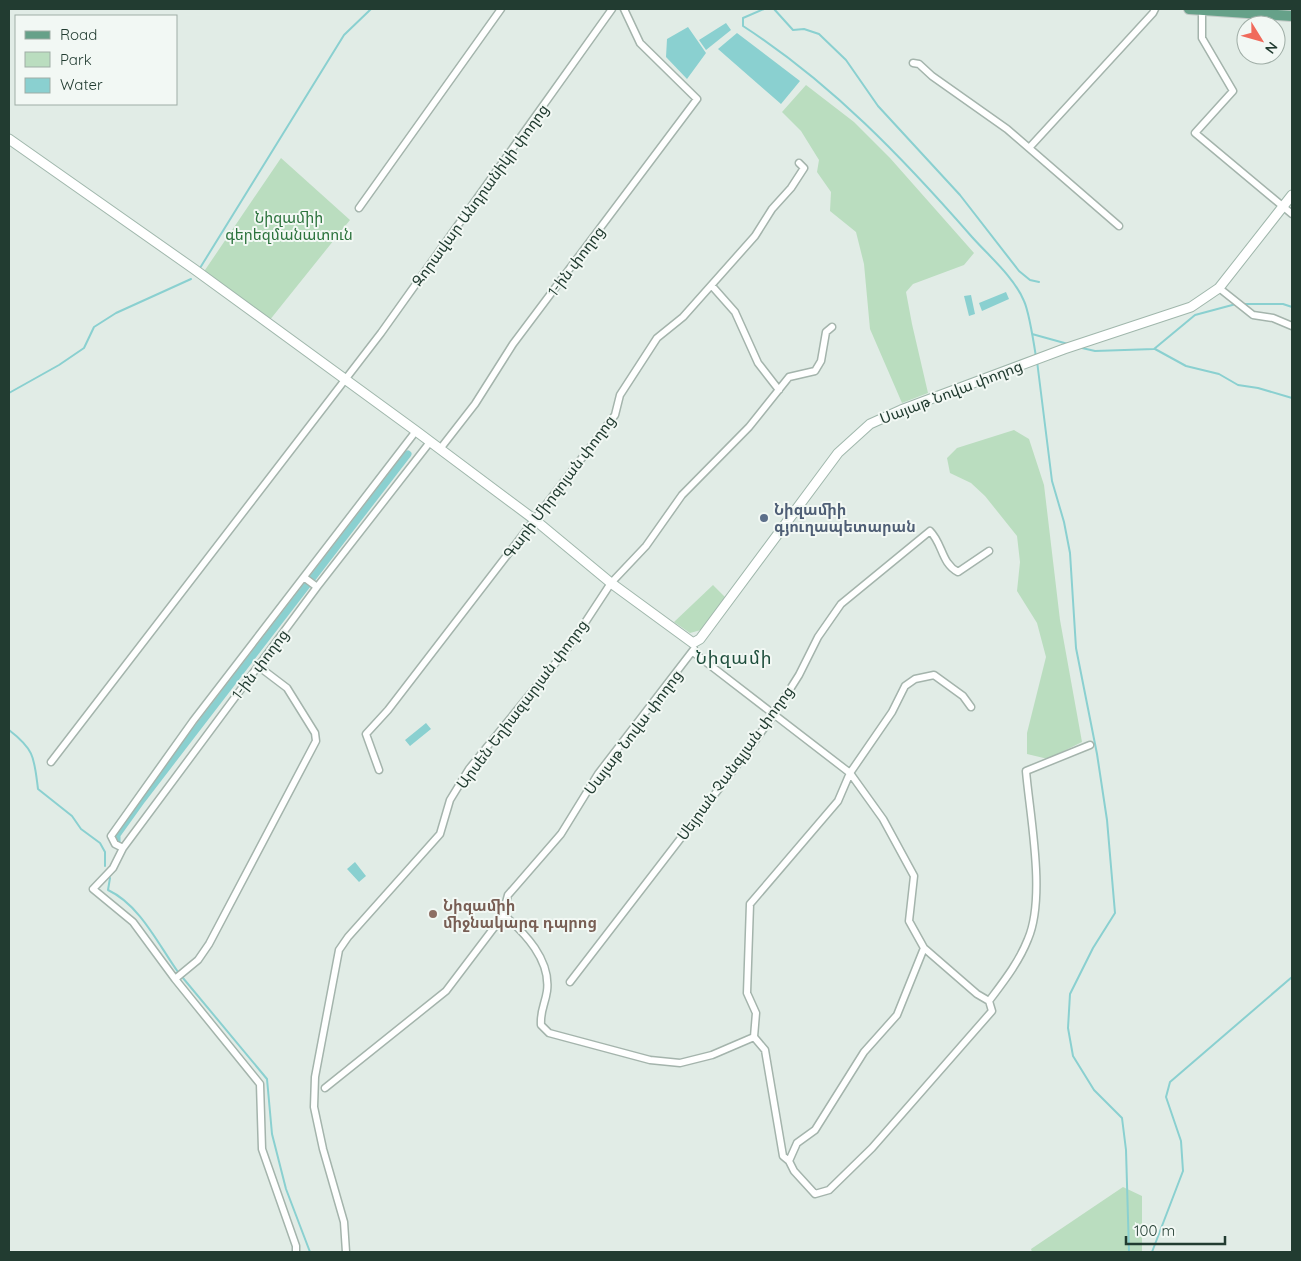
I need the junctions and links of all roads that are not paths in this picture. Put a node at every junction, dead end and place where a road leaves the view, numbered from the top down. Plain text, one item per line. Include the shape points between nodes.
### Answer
1 (501, 9) edge
2 (612, 9) edge
3 (624, 9) edge
4 (1155, 9) edge
5 (1189, 9) edge
6 (1202, 10) edge
7 (1256, 11) edge
8 (1292, 16) edge
9 (913, 63) dead end
10 (9, 140) edge
11 (1029, 148) junction
12 (799, 163) dead end
13 (1292, 195) edge
14 (1283, 206) junction
15 (359, 208) dead end
16 (1292, 214) edge
17 (1119, 226) dead end
18 (712, 286) junction
19 (1218, 288) junction
20 (1292, 326) edge
21 (832, 327) dead end
22 (346, 380) junction
23 (779, 390) junction
24 (416, 431) junction
25 (430, 442) junction
26 (440, 449) junction
27 (535, 520) junction
28 (989, 552) dead end
29 (305, 578) junction
30 (611, 583) junction
31 (317, 587) junction
32 (693, 647) junction
33 (258, 666) junction
34 (971, 707) dead end
35 (775, 712) junction
36 (1090, 745) dead end
37 (51, 762) dead end
38 (379, 770) dead end
39 (850, 773) junction
40 (123, 848) junction
41 (503, 914) junction
42 (924, 948) junction
43 (175, 979) junction
44 (570, 982) dead end
45 (989, 1000) junction
46 (754, 1037) junction
47 (326, 1088) dead end
48 (789, 1161) junction
49 (296, 1252) edge
50 (346, 1252) edge

1 - 15 street
2 - 22 street, Զորավար Անդրանիկի փողոց
3 - 26 street, 1-ին փողոց via 640,43 697,99 512,344 475,404
4 - 11 street
5 - 6 main road
6 - 7 main road
6 - 14 street via 1202,38 1234,91 1194,134
7 - 8 main road
9 - 11 street via 919,64
10 - 22 main road
11 - 17 street
12 - 18 street, Գարի Միրզոյան փողոց via 804,168 791,188
13 - 14 main road, Սայաթ Նովա փողոց
14 - 16 street
14 - 19 main road, Սայաթ Նովա փողոց
18 - 23 street via 735,312 758,362
18 - 27 street, Գարի Միրզոյան փողոց via 657,338 620,395 615,415
19 - 20 street via 1253,315 1273,318
19 - 32 main road, Սայաթ Նովա փողոց via 1191,307 1044,356 870,424 838,453
21 - 23 street, Արսեն Եղիազարյան փողոց via 826,332 821,361 815,371 789,377
22 - 24 main road
22 - 37 street, Զորավար Անդրանիկի փողոց
23 - 30 street, Արսեն Եղիազարյան փողոց via 749,427 688,488 646,546
24 - 25 main road
24 - 29 street
25 - 26 main road
25 - 31 street, 1-ին փողոց
26 - 27 main road
27 - 30 main road
27 - 38 street, Գարի Միրզոյան փողոց via 366,734
28 - 35 street, Սեյրան Չանգլյան փողոց via 958,572 949,567 930,531 841,604
29 - 31 street
29 - 40 street via 194,721 111,836 114,844
30 - 32 main road
30 - 50 street, Արսեն Եղիազարյան փողոց via 571,644 469,769 450,800 440,834 339,950 315,1077 314,1107 344,1222
31 - 33 street, 1-ին փողոց
32 - 35 street
32 - 41 street, Սայաթ Նովա փողոց via 598,774 561,834 508,895
33 - 40 street, 1-ին փողոց
33 - 43 street via 288,688 315,733 316,741 209,944 198,960
34 - 39 street via 963,696 934,675 915,680 905,686 892,712
35 - 39 street
35 - 44 street, Սեյրան Չանգլյան փողոց
36 - 45 street via 1026,771 1036,887 1034,915 1029,937 1019,958
39 - 42 street via 883,819 914,876 909,920
39 - 46 street via 838,801 750,904 747,993 756,1013
40 - 43 street, 1-ին փողոց via 113,868 92,889 134,922
41 - 46 street via 519,928 541,959 548,979 540,1012 541,1025 548,1033 650,1060 680,1063 712,1055
41 - 47 street, Սայաթ Նովա փողոց via 446,991
42 - 45 street via 977,994
42 - 48 street via 897,1015 864,1052 815,1130 796,1144
43 - 49 street via 260,1084 262,1149
45 - 48 street via 992,1011 872,1148 829,1190 815,1194
46 - 48 street via 765,1050 784,1156

